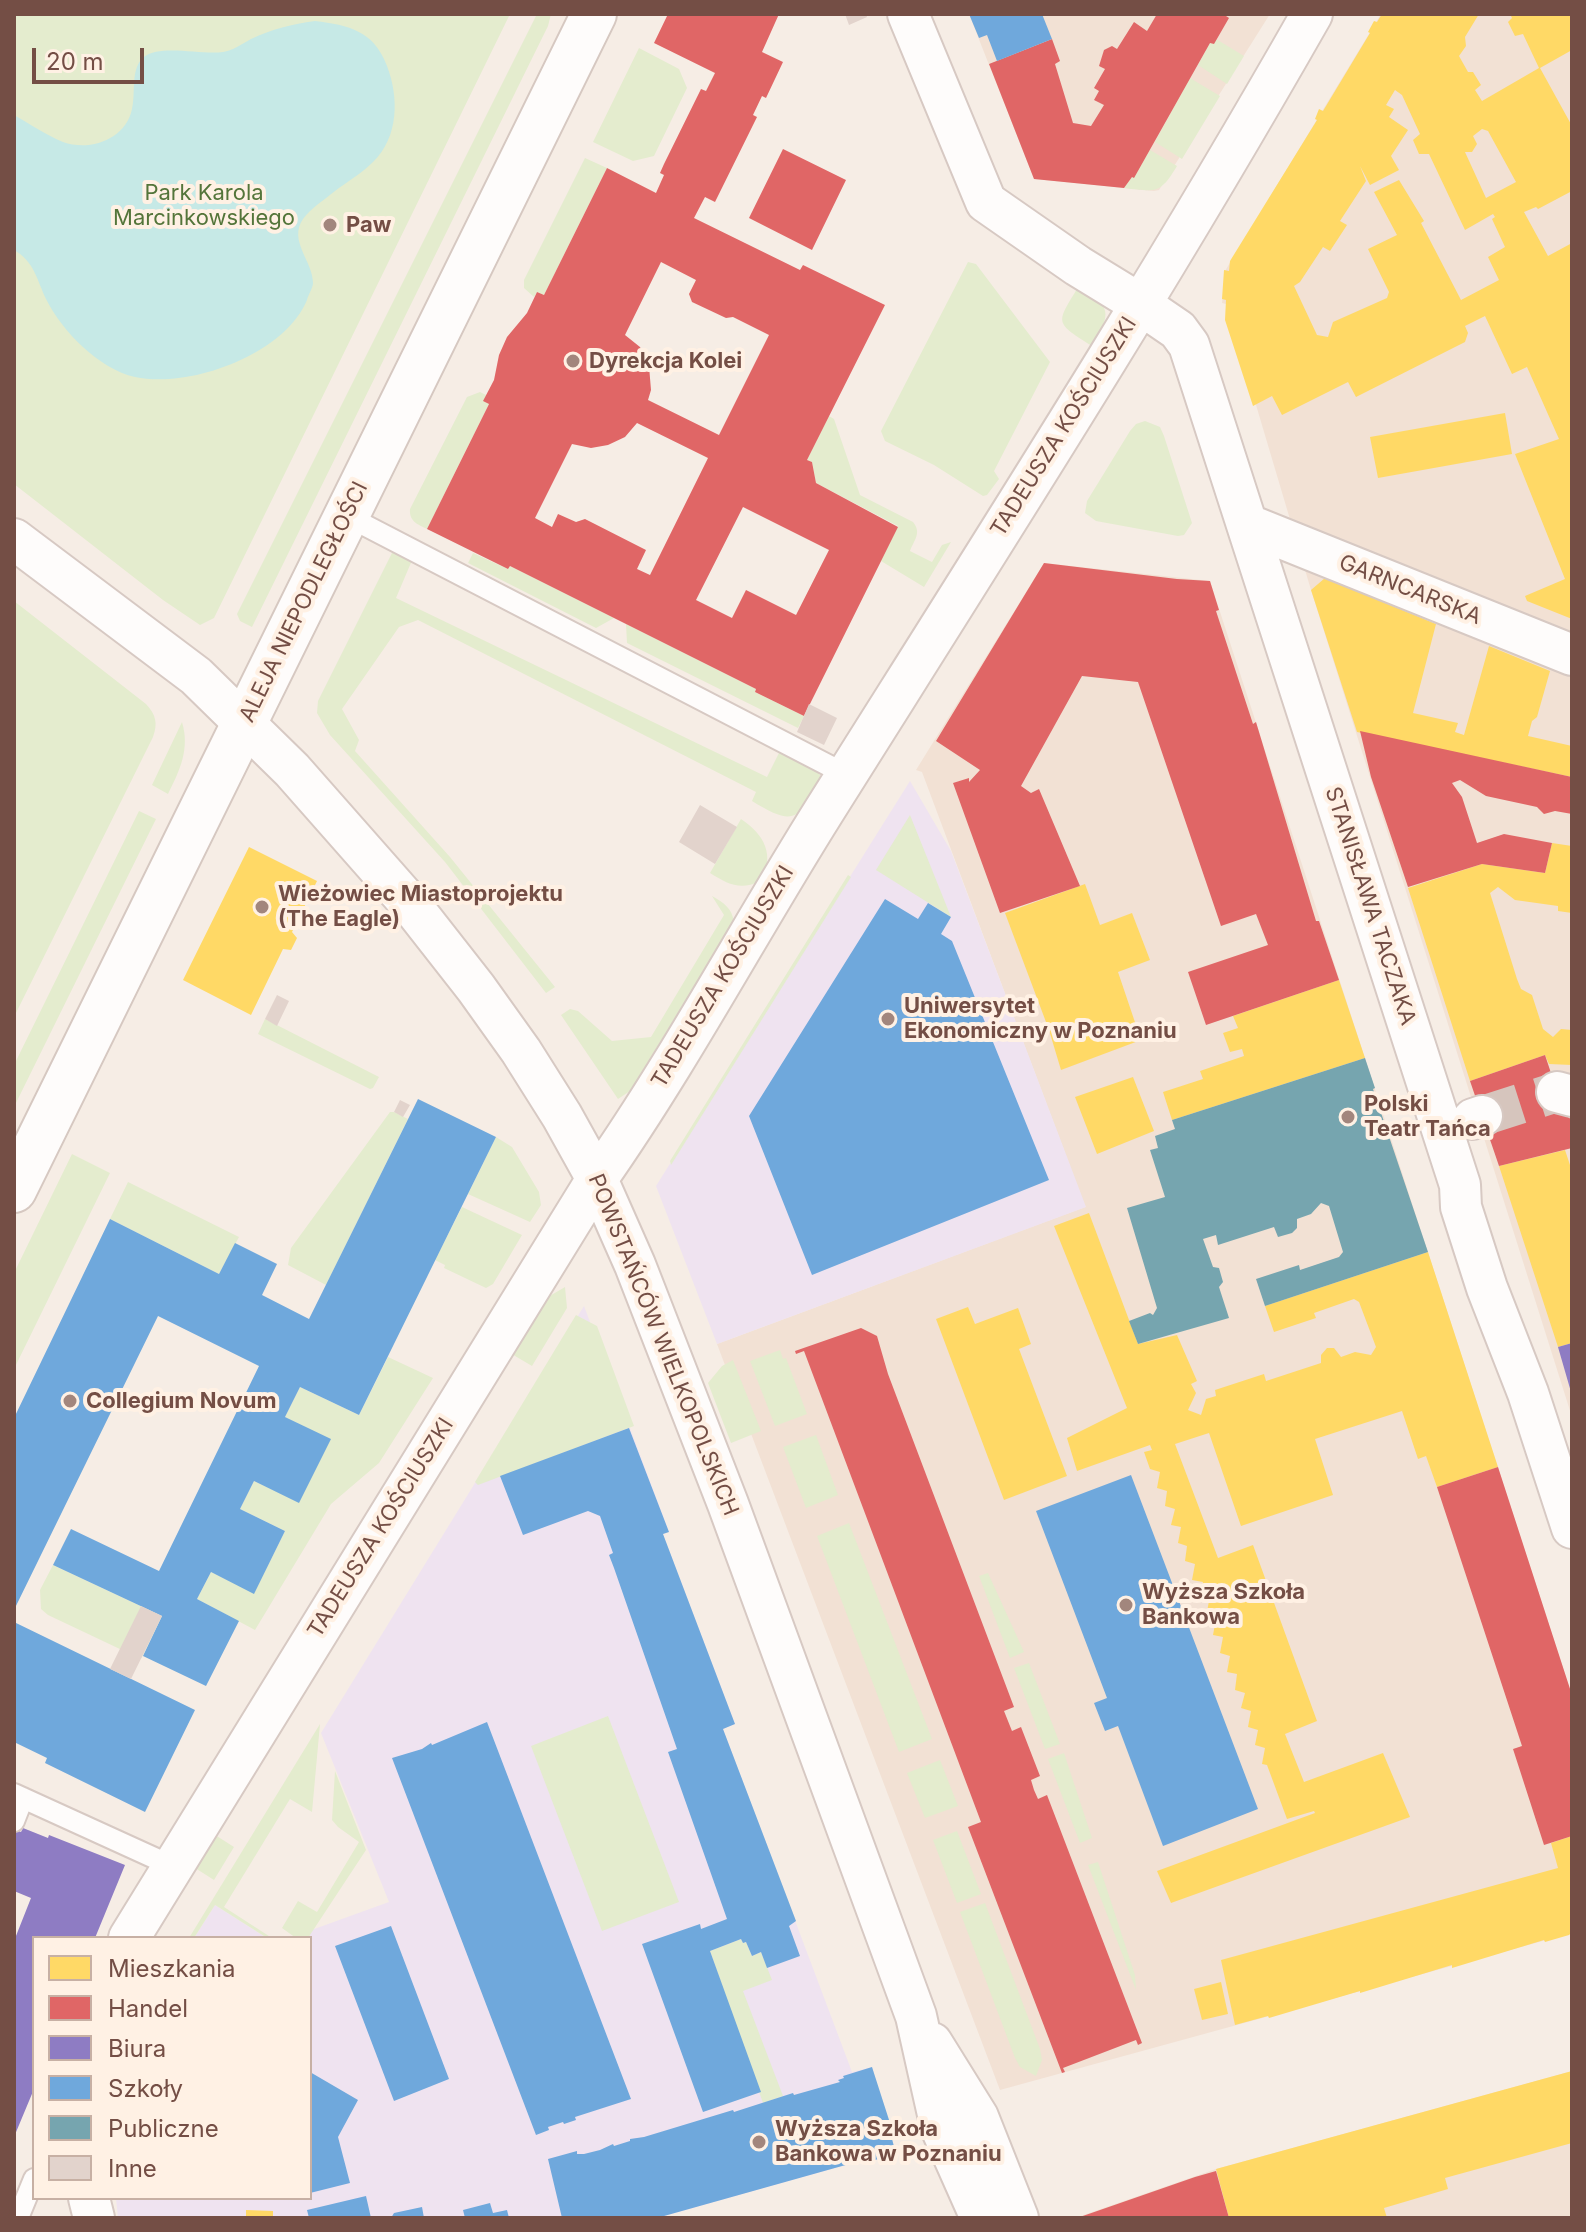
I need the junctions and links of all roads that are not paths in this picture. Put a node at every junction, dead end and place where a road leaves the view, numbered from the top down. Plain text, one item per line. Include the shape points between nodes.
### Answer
1 (594, 14) edge
2 (908, 14) edge
3 (1312, 14) edge
4 (1140, 304) junction
5 (347, 516) junction
6 (1249, 525) junction
7 (14, 539) edge
8 (1572, 655) edge
9 (245, 722) junction
10 (847, 775) junction
11 (597, 1179) junction
12 (14, 1190) edge
13 (1572, 1528) edge
14 (18, 1796) edge
15 (14, 1821) edge
16 (172, 1866) junction
17 (130, 1936) edge
18 (32, 2184) edge
19 (983, 2193) edge
20 (18, 2218) edge
21 (1018, 2218) edge

1 - 5 street, ALEJA NIEPODLEGŁOŚCI
2 - 4 street, STANISŁAWA TACZAKA via 986,202
3 - 4 street, TADEUSZA KOŚCIUSZKI
4 - 6 street, STANISŁAWA TACZAKA via 1178,330 1189,345
4 - 10 street, TADEUSZA KOŚCIUSZKI
5 - 9 street, ALEJA NIEPODLEGŁOŚCI
5 - 10 lane
6 - 8 street, GARNCARSKA
6 - 13 street, STANISŁAWA TACZAKA via 1466,1121 1461,1207
7 - 9 street, POWSTAŃCÓW WIELKOPOLSKICH via 177,660
9 - 11 street, POWSTAŃCÓW WIELKOPOLSKICH via 411,905 466,976 521,1051
9 - 12 street, ALEJA NIEPODLEGŁOŚCI
10 - 11 street, TADEUSZA KOŚCIUSZKI
11 - 16 street, TADEUSZA KOŚCIUSZKI
11 - 19 street, POWSTAŃCÓW WIELKOPOLSKICH via 723,1490 916,2016 978,2117
14 - 15 lane
14 - 16 lane
16 - 17 street, TADEUSZA KOŚCIUSZKI
18 - 20 lane
19 - 21 street, POWSTAŃCÓW WIELKOPOLSKICH

